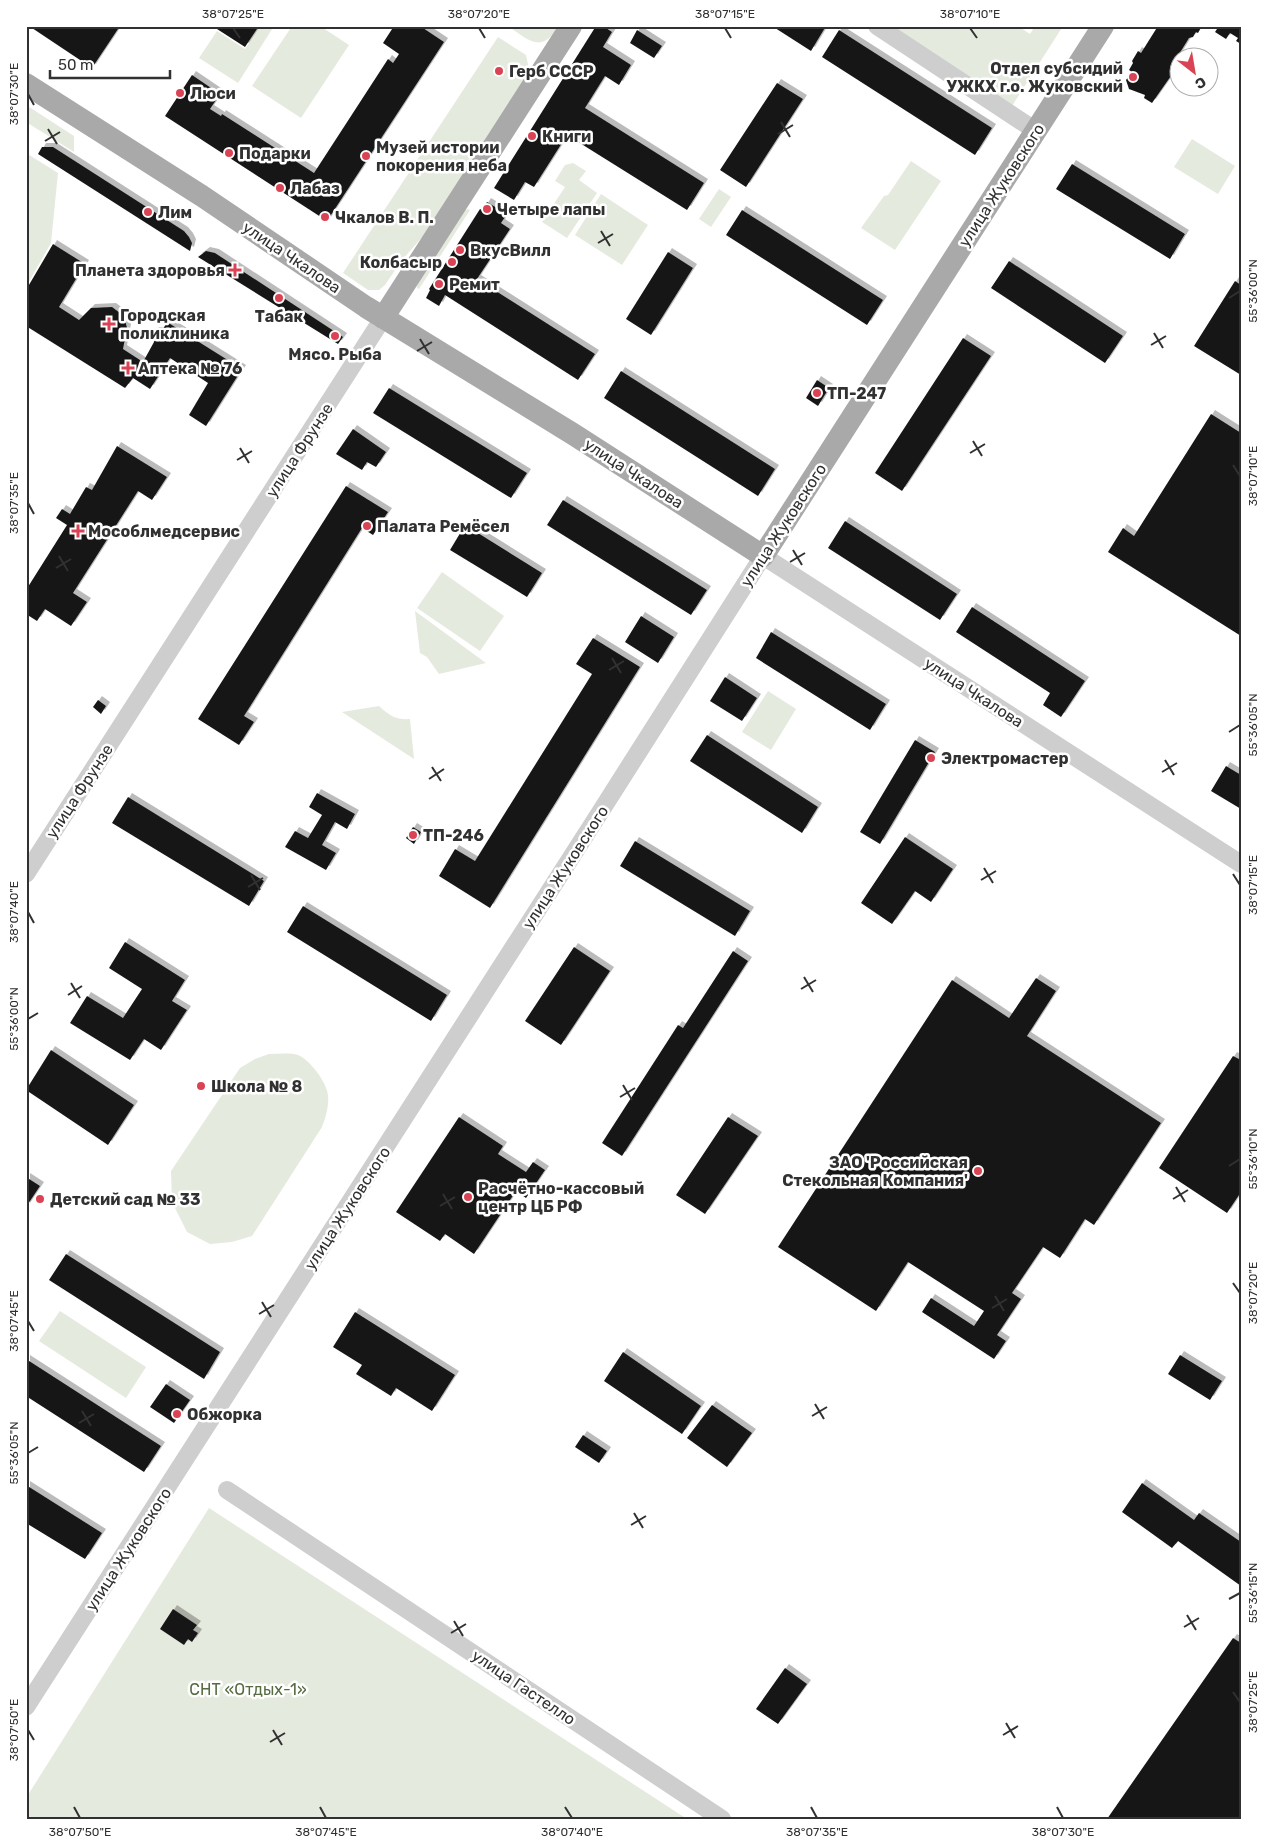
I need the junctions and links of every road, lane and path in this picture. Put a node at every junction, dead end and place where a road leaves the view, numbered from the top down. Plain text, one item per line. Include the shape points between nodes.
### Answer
1 (571, 26) edge
2 (877, 26) edge
3 (1103, 26) edge
4 (26, 84) edge
5 (1036, 131) junction
6 (383, 318) junction
7 (763, 556) junction
8 (1241, 864) edge
9 (26, 874) edge
10 (227, 1490) dead end
11 (26, 1707) edge
12 (722, 1819) edge

1 - 6 main road, улица Фрунзе
2 - 5 street
3 - 5 main road, улица Жуковского
4 - 6 main road, улица Чкалова via 202,196
5 - 7 main road, улица Жуковского
6 - 7 main road, улица Чкалова via 573,434
6 - 9 street, улица Фрунзе
7 - 8 street, улица Чкалова
7 - 11 street, улица Жуковского
10 - 12 street, улица Гастелло

